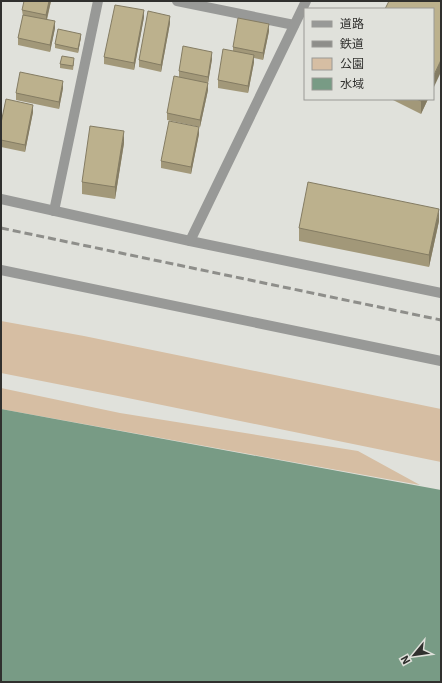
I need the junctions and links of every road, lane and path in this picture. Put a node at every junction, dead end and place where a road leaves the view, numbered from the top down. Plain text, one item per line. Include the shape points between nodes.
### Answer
1 (98, 1) edge
2 (177, 1) edge
3 (306, 1) edge
4 (294, 25) junction
5 (1, 199) edge
6 (54, 211) junction
7 (190, 241) junction
8 (1, 270) edge
9 (441, 293) edge
10 (441, 361) edge

1 - 6 street
2 - 4 street
3 - 4 street
4 - 7 street
5 - 6 street
6 - 7 street
7 - 9 street
8 - 10 street

